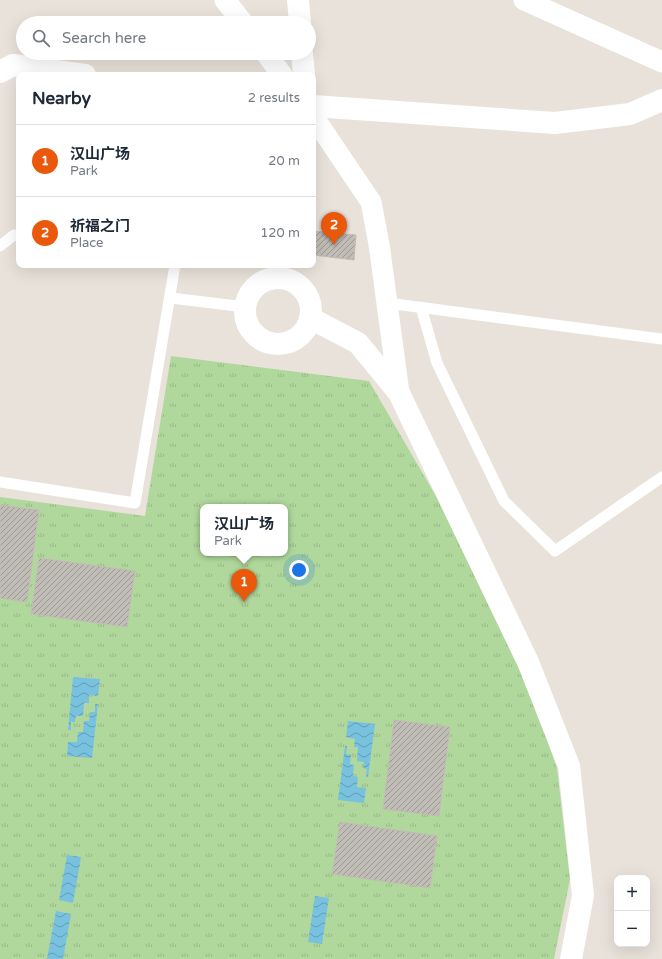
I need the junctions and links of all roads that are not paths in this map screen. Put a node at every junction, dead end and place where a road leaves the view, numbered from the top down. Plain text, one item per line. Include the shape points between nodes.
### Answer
1 (226, 0) edge
2 (298, 0) edge
3 (524, 0) edge
4 (238, 16) edge
5 (299, 16) edge
6 (271, 60) edge
7 (303, 60) edge
8 (662, 62) edge
9 (0, 72) edge
10 (62, 72) edge
11 (280, 72) edge
12 (304, 72) edge
13 (662, 100) edge
14 (316, 106) edge
15 (316, 120) edge
16 (16, 236) edge
17 (0, 246) edge
18 (176, 268) edge
19 (285, 272) edge
20 (171, 298) junction
21 (387, 302) junction
22 (421, 307) junction
23 (245, 308) junction
24 (310, 318) junction
25 (662, 339) edge
26 (399, 393) junction
27 (662, 478) edge
28 (0, 482) edge
29 (571, 959) edge

1 - 4 street
2 - 5 street
3 - 8 street
6 - 11 street
7 - 12 street
9 - 10 street via 12,65
13 - 14 street via 630,114 556,123
15 - 21 street via 371,202
16 - 17 lane
18 - 20 lane
19 - 23 street via 257,284 245,303
19 - 24 street via 289,279 306,292 310,302
20 - 23 lane
20 - 28 lane via 135,503
21 - 22 lane
21 - 26 street
22 - 25 lane
22 - 27 lane via 437,363 504,501 555,551
23 - 24 street via 248,324 253,333 273,344 284,344 294,340 303,333
24 - 26 street via 358,343
26 - 29 street via 528,662 569,766 583,895

